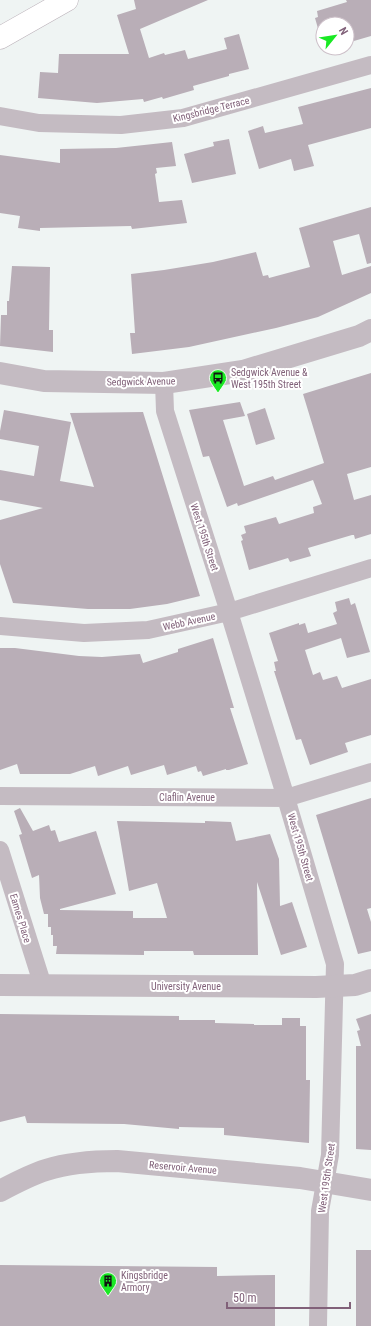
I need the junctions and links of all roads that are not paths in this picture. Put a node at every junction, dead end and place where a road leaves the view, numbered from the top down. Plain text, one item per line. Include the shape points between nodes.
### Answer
1 (67, 0) edge
2 (0, 38) edge
3 (371, 65) edge
4 (0, 116) edge
5 (371, 330) edge
6 (0, 373) edge
7 (164, 383) junction
8 (371, 568) edge
9 (229, 612) junction
10 (0, 626) edge
11 (371, 772) edge
12 (0, 796) edge
13 (286, 798) junction
14 (0, 850) edge
15 (371, 980) edge
16 (0, 985) edge
17 (43, 986) junction
18 (335, 986) junction
19 (326, 1183) junction
20 (371, 1190) edge
21 (0, 1191) edge
22 (318, 1326) edge

1 - 2 main road
3 - 4 street, Kingsbridge Terrace via 183,118 121,125 39,123
5 - 7 street, Sedgwick Avenue via 359,336 243,371
6 - 7 street, Sedgwick Avenue via 44,382
7 - 9 street, West 195th Street via 165,412
8 - 9 street, Webb Avenue
9 - 10 street, Webb Avenue via 148,630 84,633
9 - 13 street, West 195th Street
11 - 13 street, Claflin Avenue
12 - 13 street, Claflin Avenue
13 - 18 street, West 195th Street via 334,964
14 - 17 street, Eames Place
15 - 18 street, University Avenue via 355,985
16 - 17 street, University Avenue
17 - 18 street, University Avenue
18 - 19 street, West 195th Street via 331,1150
19 - 20 street, Reservoir Avenue
19 - 21 street, Reservoir Avenue via 300,1178 94,1161 46,1170
19 - 22 street, West 195th Street via 320,1211

